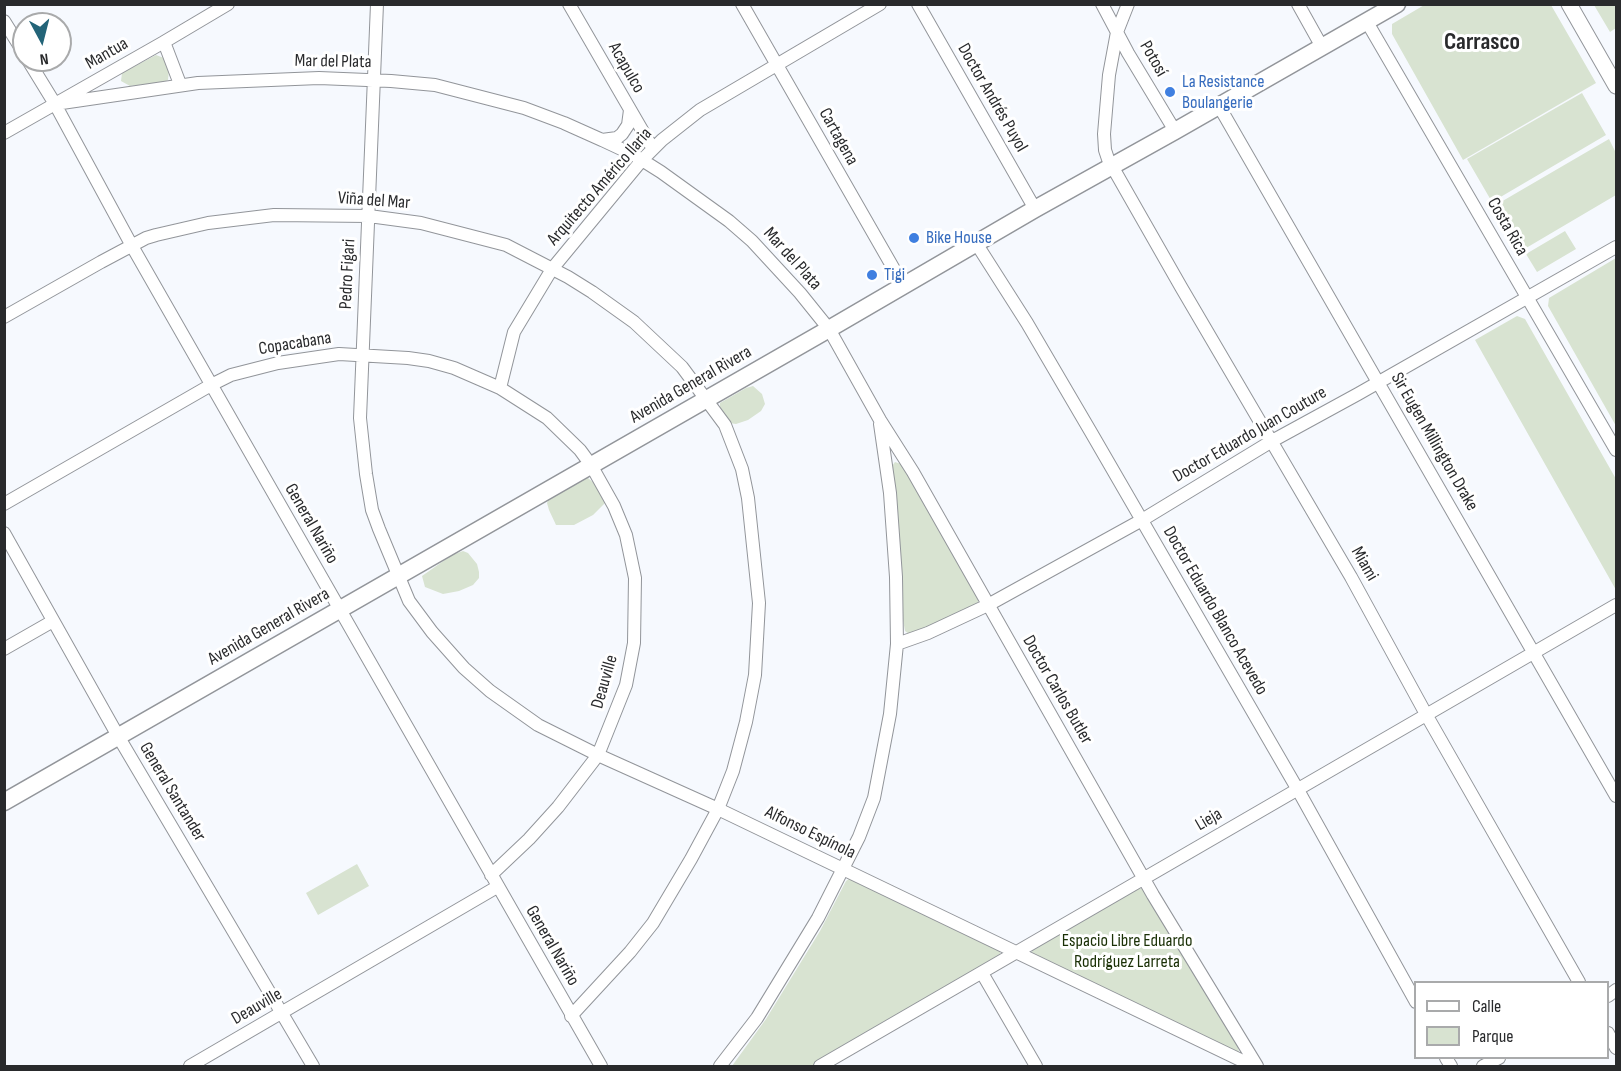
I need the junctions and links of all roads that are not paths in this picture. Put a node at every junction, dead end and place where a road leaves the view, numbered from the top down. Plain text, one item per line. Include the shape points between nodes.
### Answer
1 (228, 4) edge
2 (377, 4) edge
3 (569, 4) edge
4 (742, 4) edge
5 (880, 4) edge
6 (918, 4) edge
7 (1102, 4) edge
8 (1128, 4) edge
9 (1298, 4) edge
10 (1397, 4) edge
11 (1569, 4) edge
12 (4, 21) edge
13 (1367, 22) junction
14 (1118, 32) junction
15 (12, 34) edge
16 (164, 42) junction
17 (1322, 47) junction
18 (777, 65) junction
19 (35, 72) edge
20 (375, 81) junction
21 (180, 84) junction
22 (1617, 86) edge
23 (55, 104) junction
24 (1219, 106) junction
25 (630, 110) junction
26 (1175, 131) junction
27 (4, 133) edge
28 (602, 140) junction
29 (653, 149) junction
30 (642, 160) junction
31 (1112, 166) junction
32 (1035, 208) junction
33 (369, 216) junction
34 (976, 243) junction
35 (132, 246) junction
36 (1617, 246) edge
37 (552, 269) junction
38 (903, 285) junction
39 (1527, 298) junction
40 (4, 317) edge
41 (829, 329) junction
42 (362, 355) junction
43 (1379, 381) junction
44 (211, 385) junction
45 (500, 388) junction
46 (706, 399) junction
47 (880, 420) junction
48 (1272, 441) junction
49 (1617, 450) edge
50 (591, 465) junction
51 (4, 504) edge
52 (1142, 520) junction
53 (4, 533) edge
54 (398, 576) junction
55 (988, 605) junction
56 (1617, 605) edge
57 (340, 609) junction
58 (53, 621) junction
59 (897, 644) junction
60 (4, 649) edge
61 (1535, 654) junction
62 (1427, 716) junction
63 (118, 736) junction
64 (598, 754) junction
65 (1298, 790) junction
66 (1617, 796) edge
67 (4, 802) edge
68 (718, 809) junction
69 (844, 869) junction
70 (1144, 878) junction
71 (494, 881) junction
72 (1016, 953) junction
73 (982, 973) junction
74 (1578, 981) edge
75 (1414, 998) edge
76 (283, 1014) junction
77 (571, 1016) junction
78 (1609, 1035) edge
79 (1617, 1048) edge
80 (1497, 1059) edge
81 (190, 1066) edge
82 (313, 1066) edge
83 (601, 1066) edge
84 (720, 1066) edge
85 (820, 1066) edge
86 (1036, 1066) edge
87 (1255, 1066) edge
88 (1483, 1066) edge

1 - 16 street, Mantua
2 - 20 street, Pedro Figari
3 - 25 street, Acapulco
4 - 18 street, Cartagena
5 - 18 street, Arquitecto Américo Ilaria
6 - 32 street, Doctor Andrés Puyol
7 - 14 street, Potosí
8 - 14 street, Miami
9 - 17 street
10 - 13 main road, Avenida General Rivera
11 - 22 street
12 - 15 street
13 - 17 main road, Avenida General Rivera
13 - 39 street, Costa Rica
14 - 26 street, Potosí
14 - 31 street, Miami via 1109,75 1104,134
16 - 21 street
16 - 23 street, Mantua
17 - 24 main road, Avenida General Rivera
18 - 29 street, Arquitecto Américo Ilaria via 700,110
18 - 38 street, Cartagena
19 - 23 street, General Nariño
20 - 21 street, Mar del Plata via 319,78
20 - 28 street, Mar del Plata via 435,85 524,108
20 - 33 street, Pedro Figari
21 - 23 street, Mar del Plata
23 - 27 street, Mantua
23 - 35 street, General Nariño
24 - 26 main road, Avenida General Rivera
24 - 43 street, Sir Eugen Millington Drake
25 - 28 street via 622,134
25 - 29 street, Acapulco
26 - 31 main road, Avenida General Rivera
28 - 30 street, Mar del Plata
29 - 30 street, Arquitecto Américo Ilaria
30 - 37 street, Arquitecto Américo Ilaria
30 - 41 street, Mar del Plata via 752,240
31 - 32 main road, Avenida General Rivera
31 - 48 street, Miami
32 - 34 main road, Avenida General Rivera
33 - 35 street, Viña del Mar via 274,216 208,223 146,237
33 - 37 street, Viña del Mar via 421,223 506,245
33 - 42 street, Pedro Figari
34 - 38 main road, Avenida General Rivera
34 - 52 street, Doctor Eduardo Blanco Acevedo
35 - 40 street, Viña del Mar
35 - 44 street, General Nariño
36 - 39 street, Doctor Eduardo Juan Couture
37 - 45 street, Arquitecto Américo Ilaria via 514,332
37 - 46 street, Viña del Mar via 634,322 675,358
38 - 41 main road, Avenida General Rivera
39 - 43 street, Doctor Eduardo Juan Couture
39 - 49 street, Costa Rica
41 - 46 main road, Avenida General Rivera
41 - 47 street, Doctor Carlos Butler
42 - 44 street, Copacabana via 339,354 278,363 231,375
42 - 45 street, Copacabana via 429,361
42 - 54 street, Pedro Figari via 360,418 366,474 372,510
43 - 48 street, Doctor Eduardo Juan Couture
43 - 61 street, Sir Eugen Millington Drake
44 - 51 street, Copacabana
44 - 57 street, General Nariño
45 - 50 street, Copacabana via 547,418
46 - 50 main road, Avenida General Rivera
46 - 68 street, Viña del Mar via 725,425 742,469 759,603 755,675 746,722
47 - 55 street, Doctor Carlos Butler
47 - 59 street via 896,577
48 - 52 street, Doctor Eduardo Juan Couture
48 - 62 street, Miami
50 - 54 main road, Avenida General Rivera
50 - 64 street, Deauville via 626,535 636,591 634,643 626,685
52 - 55 street, Doctor Eduardo Juan Couture
52 - 65 street, Doctor Eduardo Blanco Acevedo
53 - 58 street, General Santander
54 - 57 main road, Avenida General Rivera
54 - 64 street, Alfonso Espínola via 409,601 432,632 476,679 525,717
55 - 59 street, Doctor Eduardo Juan Couture
55 - 70 street, Doctor Carlos Butler
56 - 61 street, Lieja
57 - 63 main road, Avenida General Rivera
57 - 71 street, General Nariño
58 - 60 street
58 - 63 street, General Santander
59 - 69 street via 890,714 874,798
61 - 62 street, Lieja
61 - 66 street, Sir Eugen Millington Drake
62 - 65 street, Lieja
62 - 74 street, Miami
63 - 67 main road, Avenida General Rivera
63 - 76 street, General Santander
64 - 68 street, Alfonso Espínola
64 - 71 street, Deauville
65 - 70 street, Lieja
65 - 75 street, Doctor Eduardo Blanco Acevedo
68 - 69 street, Alfonso Espínola
68 - 77 street, Viña del Mar via 653,923
69 - 72 street, Alfonso Espínola
69 - 84 street via 757,1018
70 - 72 street, Lieja
70 - 87 street, Doctor Carlos Butler
71 - 76 street, Deauville
71 - 77 street, General Nariño
72 - 73 street, Lieja
72 - 87 street, Alfonso Espínola
73 - 85 street, Lieja
73 - 86 street
76 - 81 street, Deauville
76 - 82 street, General Santander
77 - 83 street, General Nariño
78 - 79 street
80 - 88 street

